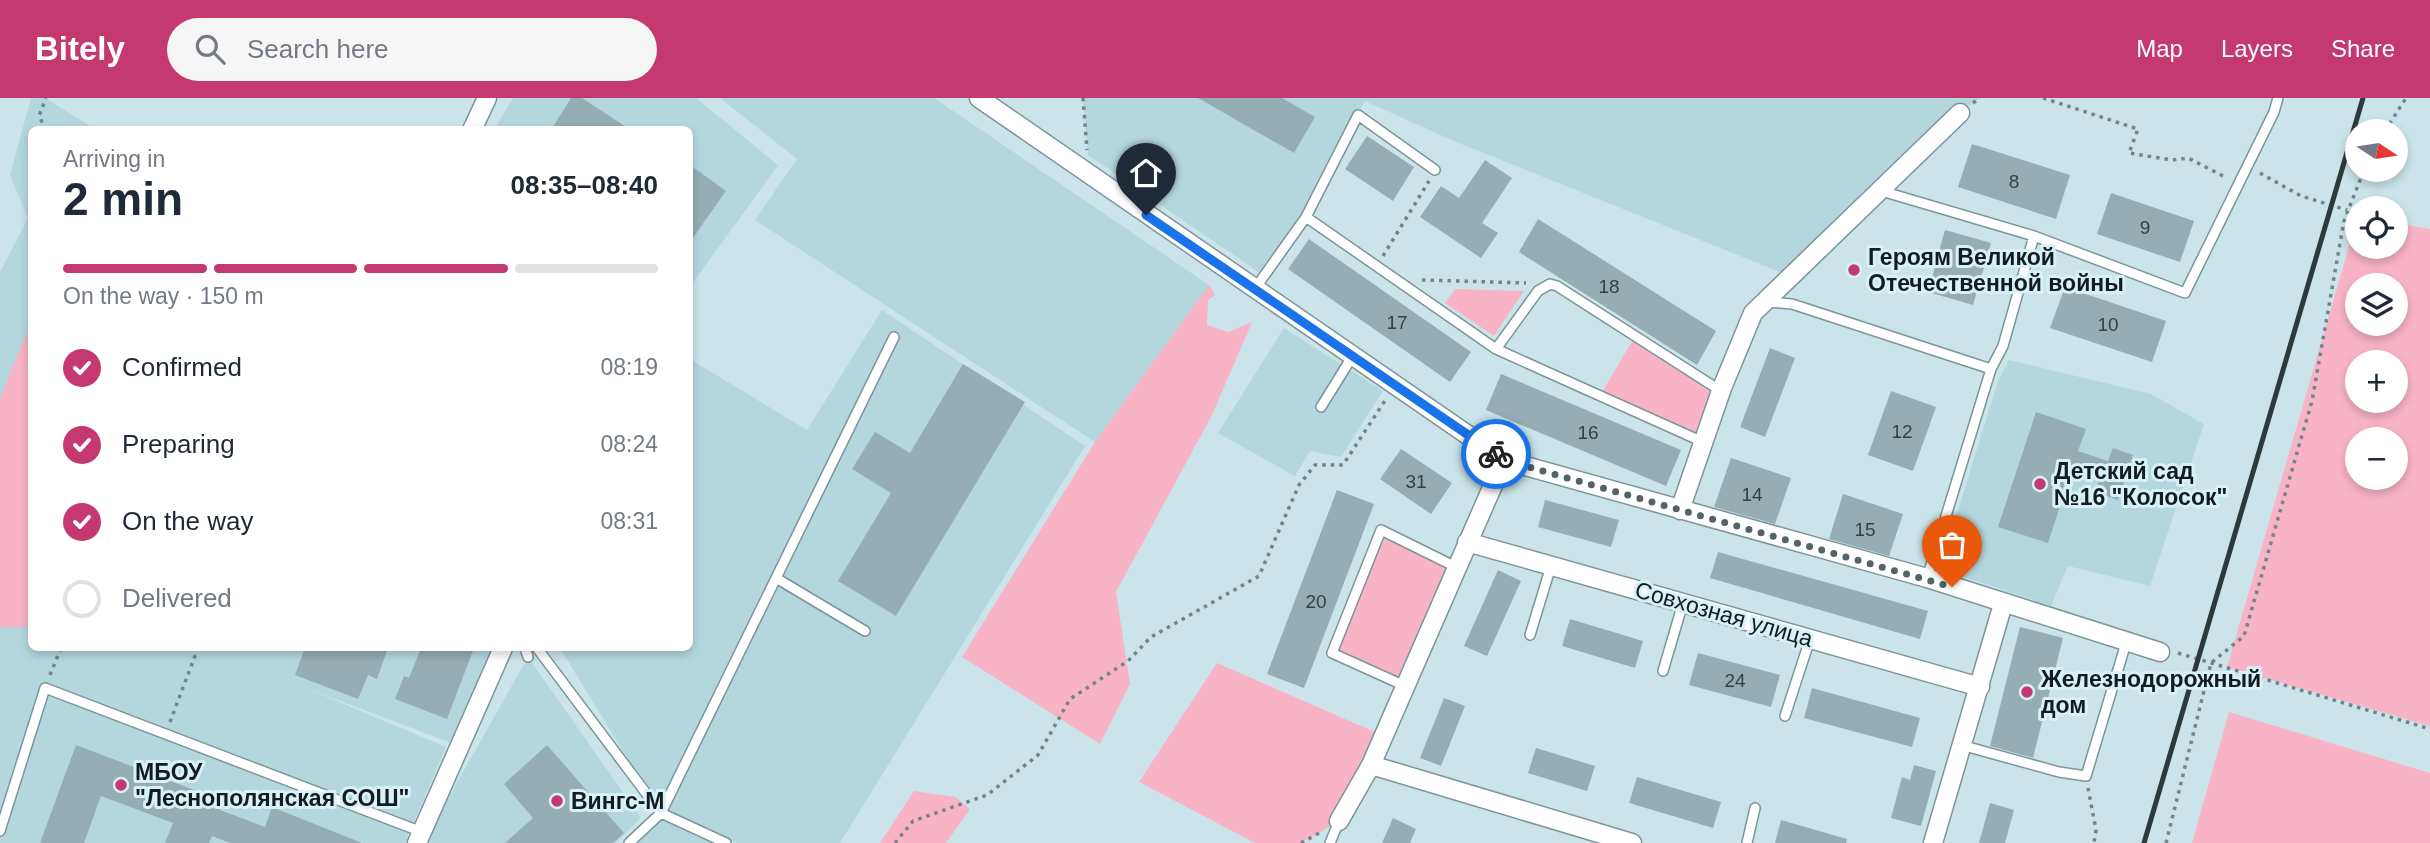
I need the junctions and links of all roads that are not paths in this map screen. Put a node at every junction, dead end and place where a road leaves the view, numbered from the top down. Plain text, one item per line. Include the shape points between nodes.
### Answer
1 (487, 98) edge
2 (979, 98) edge
3 (2278, 98) edge
4 (1960, 113) dead end
5 (474, 126) edge
6 (1435, 170) road end
7 (1877, 190) junction
8 (1306, 217) junction
9 (2034, 236) junction
10 (1254, 290) junction
11 (1762, 304) junction
12 (894, 337) dead end
13 (1496, 349) junction
14 (1352, 357) junction
15 (1991, 369) junction
16 (1721, 391) junction
17 (1321, 407) dead end
18 (1703, 442) junction
19 (1504, 460) junction
20 (1680, 510) junction
21 (1467, 542) junction
22 (1551, 566) junction
23 (1456, 567) junction
24 (776, 578) junction
25 (1927, 578) junction
26 (1683, 603) junction
27 (2003, 604) junction
28 (865, 631) dead end
29 (1530, 635) dead end
30 (1810, 639) junction
31 (2126, 643) junction
32 (502, 651) edge
33 (539, 651) edge
34 (2160, 652) road end
35 (1663, 671) dead end
36 (1405, 686) junction
37 (1980, 688) junction
38 (1785, 716) dead end
39 (1961, 745) junction
40 (1371, 765) junction
41 (1755, 808) dead end
42 (661, 813) junction
43 (1339, 821) joint
44 (0, 831) edge
45 (419, 837) edge
46 (629, 843) edge
47 (726, 843) edge
48 (1330, 843) edge
49 (1632, 843) edge
50 (1747, 843) edge
51 (1933, 843) edge

1 - 5 street
2 - 10 street
3 - 9 lane via 2185,293
4 - 7 street
6 - 8 lane via 1358,115
7 - 9 lane
7 - 11 street
8 - 10 lane
8 - 13 lane
9 - 15 lane via 2003,346
10 - 14 street
11 - 15 lane via 1791,304
11 - 16 street via 1753,313
12 - 24 lane
13 - 16 lane via 1538,291 1549,284
13 - 18 lane
14 - 17 lane
14 - 19 street
15 - 25 lane
16 - 18 street
18 - 20 street
19 - 20 street
19 - 21 street
20 - 25 street
21 - 22 street, Совхозная улица
21 - 23 street
22 - 26 street, Совхозная улица
22 - 29 lane
23 - 36 street
23 - 36 lane via 1381,530 1332,653
24 - 28 lane
24 - 42 lane
25 - 27 street
26 - 30 street, Совхозная улица
26 - 35 lane
27 - 31 street
27 - 37 street
30 - 37 street, Совхозная улица
30 - 38 lane
31 - 34 street
31 - 39 lane via 2086,776
32 - 45 street
33 - 42 lane
36 - 40 street
37 - 39 street
39 - 51 street
40 - 43 street
40 - 49 street
41 - 50 lane
42 - 46 lane
42 - 47 lane
43 - 48 lane
44 - 45 lane via 45,688

